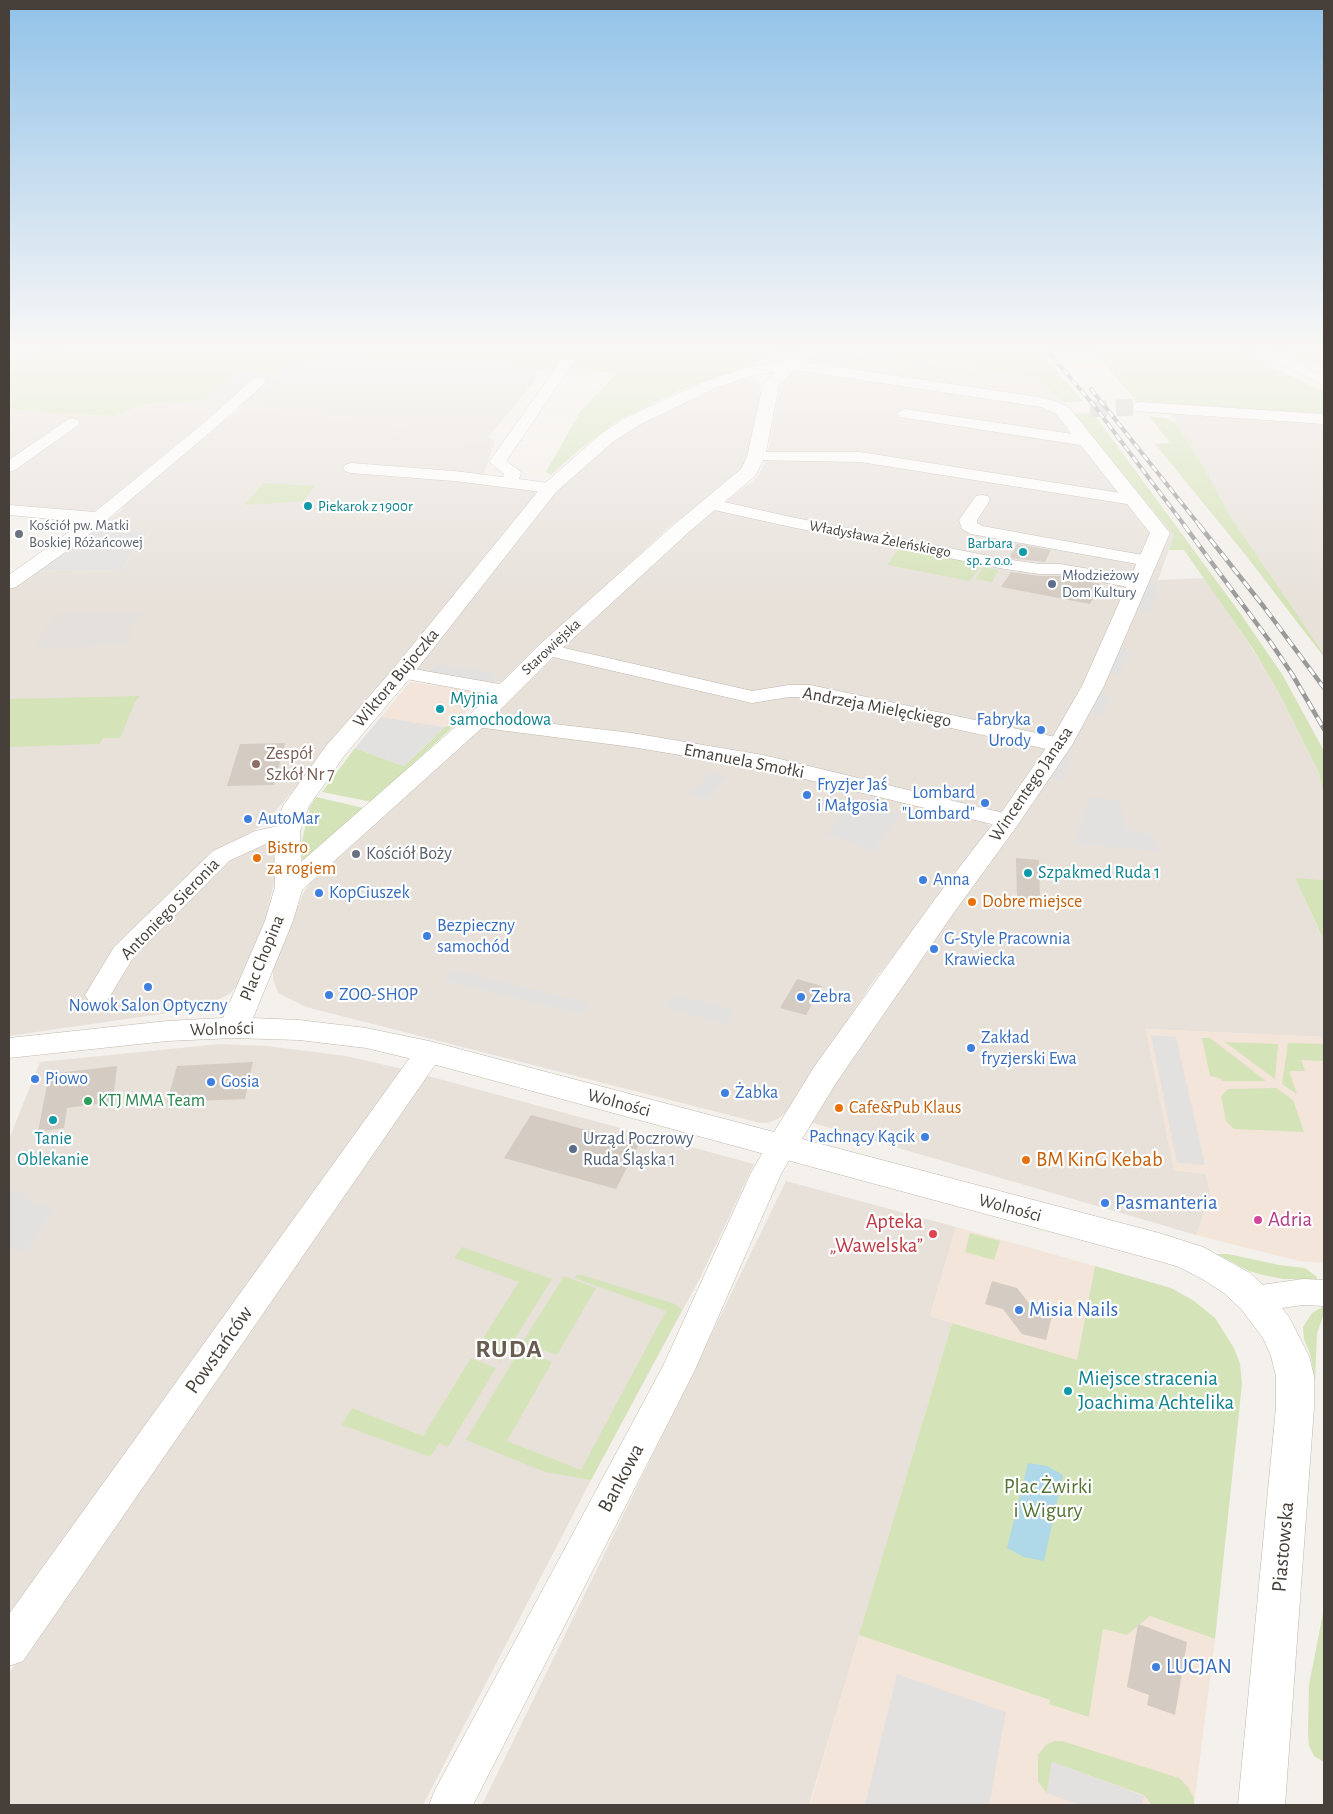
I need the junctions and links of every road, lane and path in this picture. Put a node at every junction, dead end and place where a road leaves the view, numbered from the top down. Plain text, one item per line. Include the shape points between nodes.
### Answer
1 (59, 433) edge
2 (201, 433) edge
3 (518, 433) edge
4 (616, 433) edge
5 (761, 433) edge
6 (1026, 433) edge
7 (1082, 433) edge
8 (1086, 442) junction
9 (756, 457) junction
10 (9, 467) edge
11 (351, 468) dead end
12 (509, 483) junction
13 (550, 488) junction
14 (982, 500) dead end
15 (1133, 500) junction
16 (711, 504) junction
17 (9, 510) edge
18 (99, 518) junction
19 (1148, 562) junction
20 (9, 583) edge
21 (1138, 584) junction
22 (547, 650) junction
23 (402, 673) junction
24 (505, 690) junction
25 (476, 721) junction
26 (1060, 745) junction
27 (1008, 821) junction
28 (286, 831) junction
29 (288, 887) junction
30 (98, 995) dead end
31 (234, 1028) junction
32 (9, 1048) edge
33 (429, 1052) junction
34 (782, 1146) junction
35 (1324, 1293) edge
36 (1254, 1299) junction
37 (9, 1647) edge
38 (450, 1805) edge
39 (1262, 1805) edge

1 - 10 street
2 - 18 street
3 - 12 street via 497,462 513,473
4 - 13 street, Wiktora Bujoczka
5 - 9 street, Starowiejska
6 - 8 street
7 - 8 street, Wincentego Janasa
8 - 15 street, Wincentego Janasa
9 - 15 street via 860,456
9 - 16 street, Starowiejska via 749,472
11 - 12 street
12 - 13 street
13 - 23 street, Wiktora Bujoczka
14 - 19 street, Władysława Żeleńskiego via 968,520 968,525 977,530
15 - 19 street, Wincentego Janasa via 1160,533
16 - 21 street, Władysława Żeleńskiego via 986,560 1060,569
16 - 22 street, Starowiejska
17 - 18 street
18 - 20 street
19 - 21 street, Wincentego Janasa
21 - 26 street, Wincentego Janasa via 1093,686
22 - 24 street, Starowiejska
22 - 26 street, Andrzeja Mielęckiego via 752,697 810,691
23 - 24 street
23 - 28 street, Wiktora Bujoczka via 305,791
24 - 25 street, Starowiejska
25 - 27 street, Emanuela Smołki via 632,740 763,762
25 - 29 street, Starowiejska
26 - 27 street, Wincentego Janasa
27 - 34 street, Wincentego Janasa via 944,905 825,1075
28 - 29 street, Wiktora Bujoczka
28 - 30 street, Antoniego Sieronia via 262,836 221,856 124,953
29 - 31 street, Plac Chopina via 279,921
31 - 32 street, Wolności via 167,1031
31 - 33 street, Wolności via 336,1034
33 - 34 street, Wolności
33 - 37 street, Powstańców
34 - 36 street, Wolności via 1191,1257 1230,1278
34 - 38 street, Bankowa via 766,1173 677,1372
35 - 36 street via 1303,1292
36 - 39 street, Piastowska via 1276,1328 1290,1356 1295,1376

